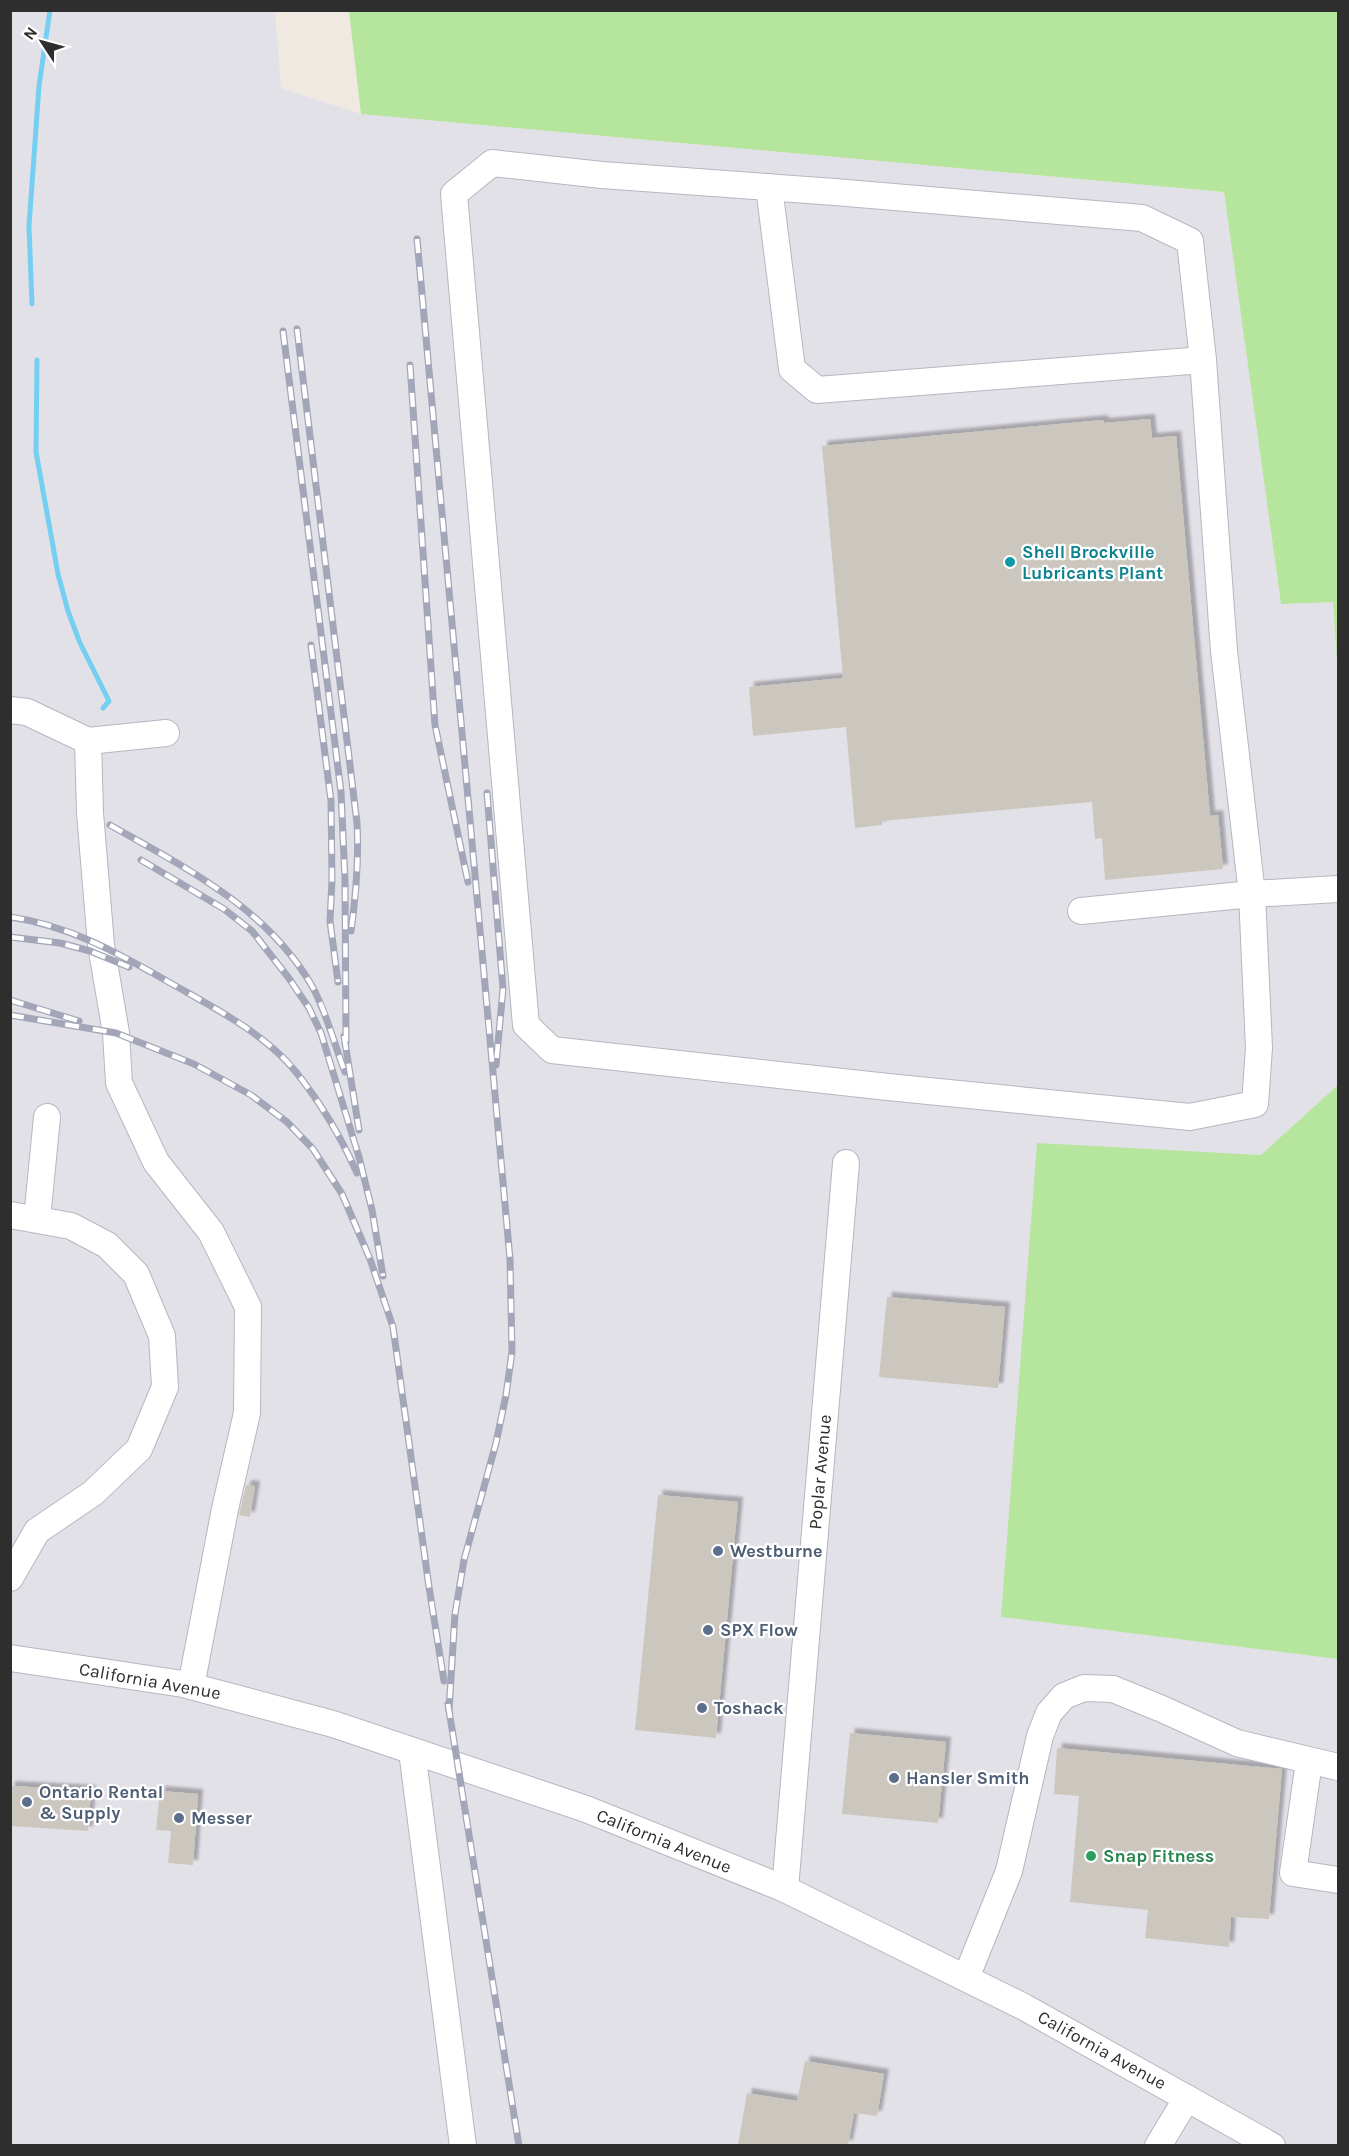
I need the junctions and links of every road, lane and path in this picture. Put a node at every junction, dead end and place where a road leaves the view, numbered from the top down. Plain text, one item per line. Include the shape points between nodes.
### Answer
1 (769, 187) junction
2 (1203, 360) junction
3 (10, 710) edge
4 (166, 733) dead end
5 (88, 741) junction
6 (1338, 889) edge
7 (1252, 894) junction
8 (1081, 911) dead end
9 (47, 1118) dead end
10 (846, 1162) dead end
11 (10, 1215) edge
12 (37, 1219) junction
13 (10, 1578) edge
14 (10, 1658) edge
15 (191, 1686) junction
16 (412, 1751) junction
17 (1309, 1762) junction
18 (1338, 1767) edge
19 (1338, 1880) edge
20 (784, 1889) junction
21 (966, 1978) junction
22 (1187, 2098) junction
23 (463, 2145) edge
24 (1158, 2145) edge
25 (1272, 2145) edge

1 - 2 street via 1142,218 1190,241
1 - 2 street via 792,369 817,390
1 - 7 street via 492,163 454,194 526,1025 552,1050 1190,1117 1255,1104 1259,1048
2 - 7 street via 1224,651
3 - 5 street via 27,712
4 - 5 street
5 - 15 street via 100,934 116,1033 119,1083 156,1162 211,1232 248,1307 247,1413
6 - 7 street
7 - 8 street
9 - 12 street
10 - 20 street, Poplar Avenue
11 - 12 street
12 - 13 street via 71,1226 107,1245 136,1274 162,1336 165,1387 139,1449 93,1493 37,1531
14 - 15 street, California Avenue
15 - 16 street, California Avenue via 333,1724
16 - 20 street, California Avenue via 586,1809
16 - 23 street
17 - 18 street
17 - 19 street via 1293,1873
17 - 21 street via 1237,1743 1113,1689 1084,1688 1064,1696 1049,1713 1040,1736 1009,1871
20 - 21 street, California Avenue
21 - 22 street, California Avenue
22 - 24 street
22 - 25 street, California Avenue

